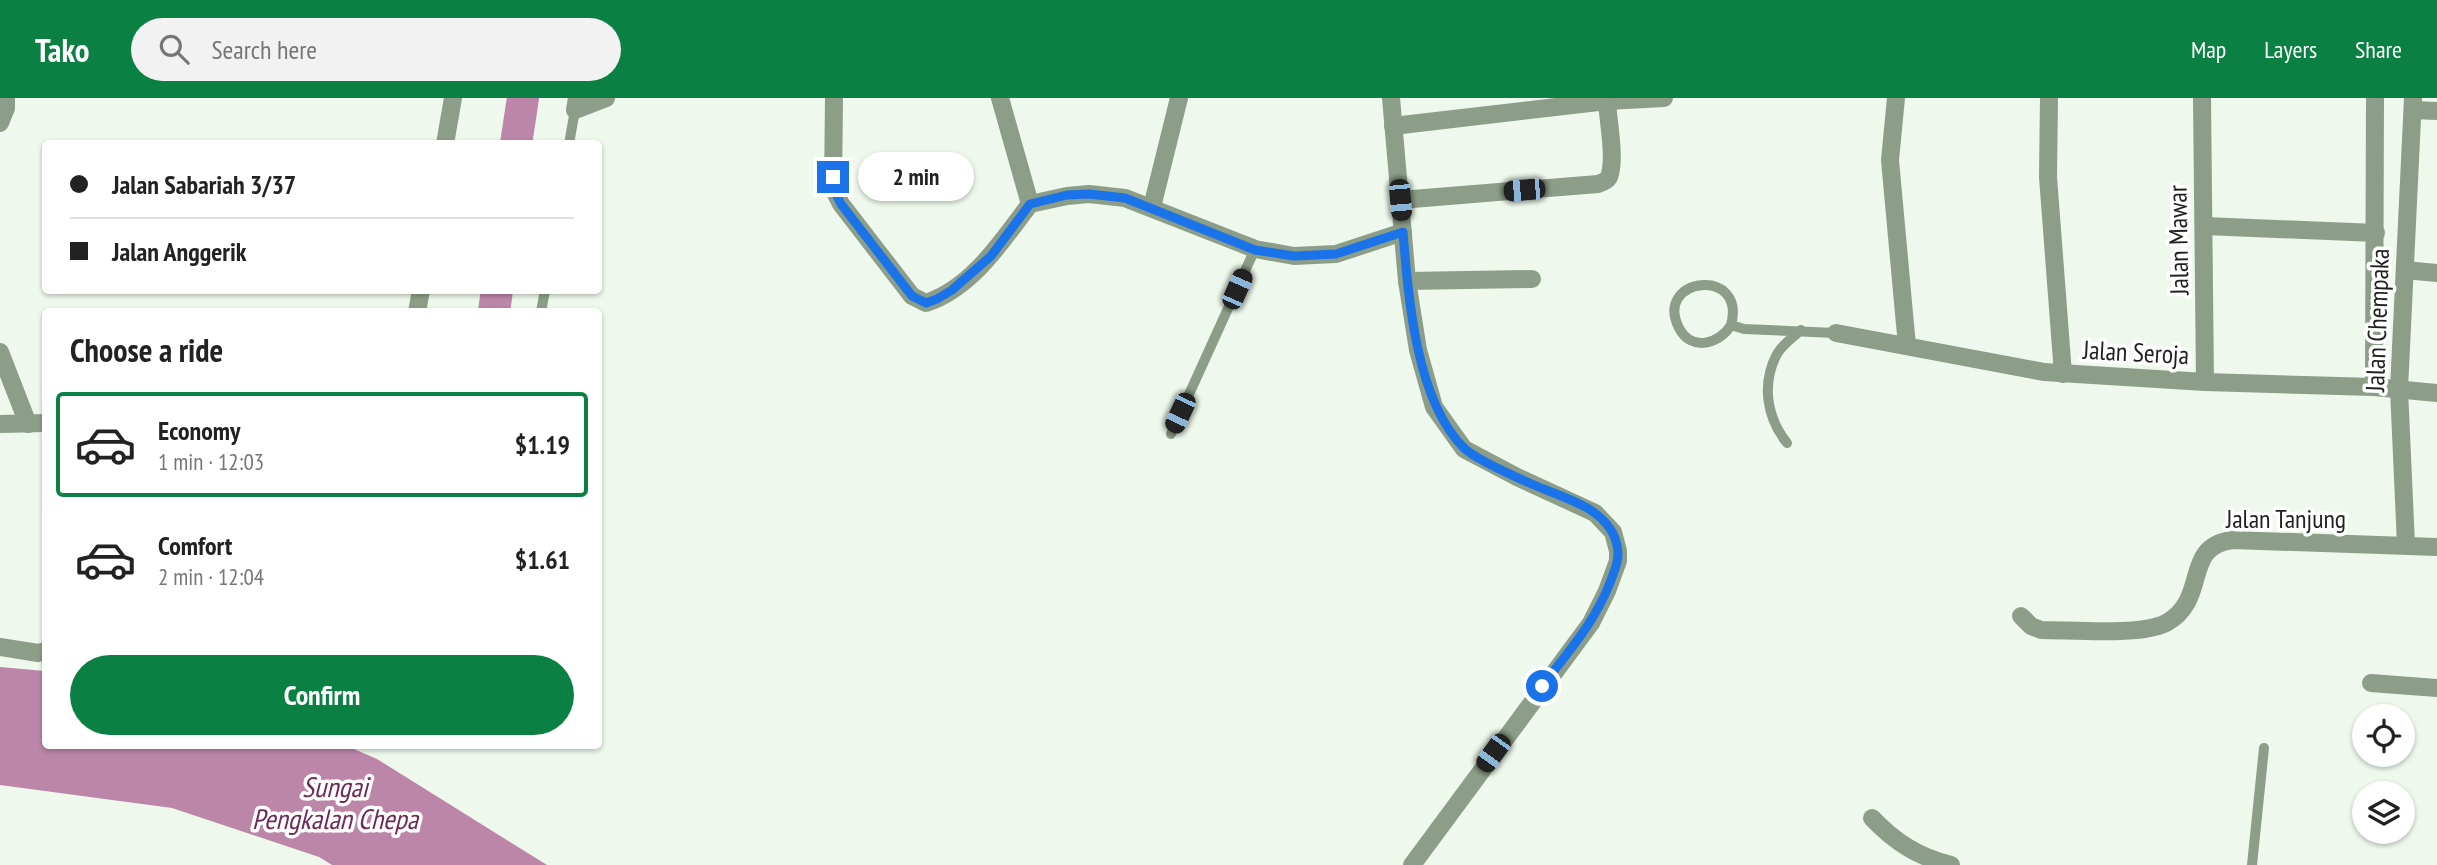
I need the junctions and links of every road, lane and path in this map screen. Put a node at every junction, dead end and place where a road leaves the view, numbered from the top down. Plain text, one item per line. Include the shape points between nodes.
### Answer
1 (6, 98) edge
2 (453, 98) edge
3 (606, 98) edge
4 (834, 98) edge
5 (1000, 98) edge
6 (1179, 98) edge
7 (1391, 98) edge
8 (1664, 98) edge
9 (1896, 98) edge
10 (2049, 98) edge
11 (2202, 98) edge
12 (2375, 98) edge
13 (1607, 100) junction
14 (576, 104) edge
15 (2413, 104) edge
16 (2437, 111) edge
17 (0, 123) edge
18 (1392, 126) junction
19 (446, 140) edge
20 (570, 140) edge
21 (1400, 200) junction
22 (1030, 204) junction
23 (1152, 207) junction
24 (2205, 226) junction
25 (1403, 232) junction
26 (2376, 233) junction
27 (1255, 250) junction
28 (2405, 270) junction
29 (2437, 274) edge
30 (1532, 279) dead end
31 (1406, 281) junction
32 (1731, 326) junction
33 (1801, 330) junction
34 (1836, 333) joint
35 (1907, 346) junction
36 (0, 352) edge
37 (2063, 374) junction
38 (2205, 382) junction
39 (2374, 387) junction
40 (2399, 390) junction
41 (2437, 393) edge
42 (0, 424) edge
43 (37, 424) edge
44 (1171, 434) dead end
45 (1787, 443) dead end
46 (2406, 545) junction
47 (2437, 547) edge
48 (2021, 616) dead end
49 (0, 647) edge
50 (42, 652) edge
51 (2371, 683) dead end
52 (2437, 688) edge
53 (2264, 748) dead end
54 (1872, 818) dead end
55 (1412, 865) edge
56 (1951, 865) edge
57 (2252, 865) edge

1 - 17 street
2 - 19 street
3 - 14 street
4 - 22 street via 833,188 912,296 926,303 952,290 991,256
5 - 22 street
6 - 23 street
7 - 18 street
8 - 13 street
9 - 35 street via 1890,160
10 - 37 street via 2048,177
11 - 24 street, Jalan Mawar
12 - 26 street
13 - 18 street
13 - 21 street via 1611,151 1607,181
14 - 20 lane
15 - 16 street
15 - 28 street, Jalan Chempaka
18 - 21 street
21 - 25 street
22 - 23 street via 1089,194
23 - 27 street
24 - 26 street
24 - 38 street, Jalan Mawar
25 - 27 street via 1336,254 1294,256
25 - 31 street
26 - 39 street
27 - 44 lane
28 - 29 street
28 - 40 street, Jalan Chempaka
30 - 31 street
31 - 55 street via 1434,407 1464,449 1595,513 1613,532 1618,551 1611,581 1591,623
32 - 32 lane via 1732,303 1715,286 1689,288 1676,305 1681,332 1692,341 1716,342
32 - 33 lane
33 - 34 lane
33 - 45 lane via 1778,352 1769,382 1771,416
34 - 35 street, Jalan Seroja
35 - 37 street, Jalan Seroja
36 - 43 street
37 - 38 street, Jalan Seroja
38 - 39 street, Jalan Seroja
39 - 40 street, Jalan Seroja
40 - 41 street, Jalan Seroja
40 - 46 street, Jalan Chempaka
42 - 43 street
46 - 47 street, Jalan Tanjung
46 - 48 street, Jalan Tanjung via 2220,542 2203,556 2190,599 2180,613 2152,629 2041,631
49 - 50 street
51 - 52 street
53 - 57 lane
54 - 56 street via 1910,851

